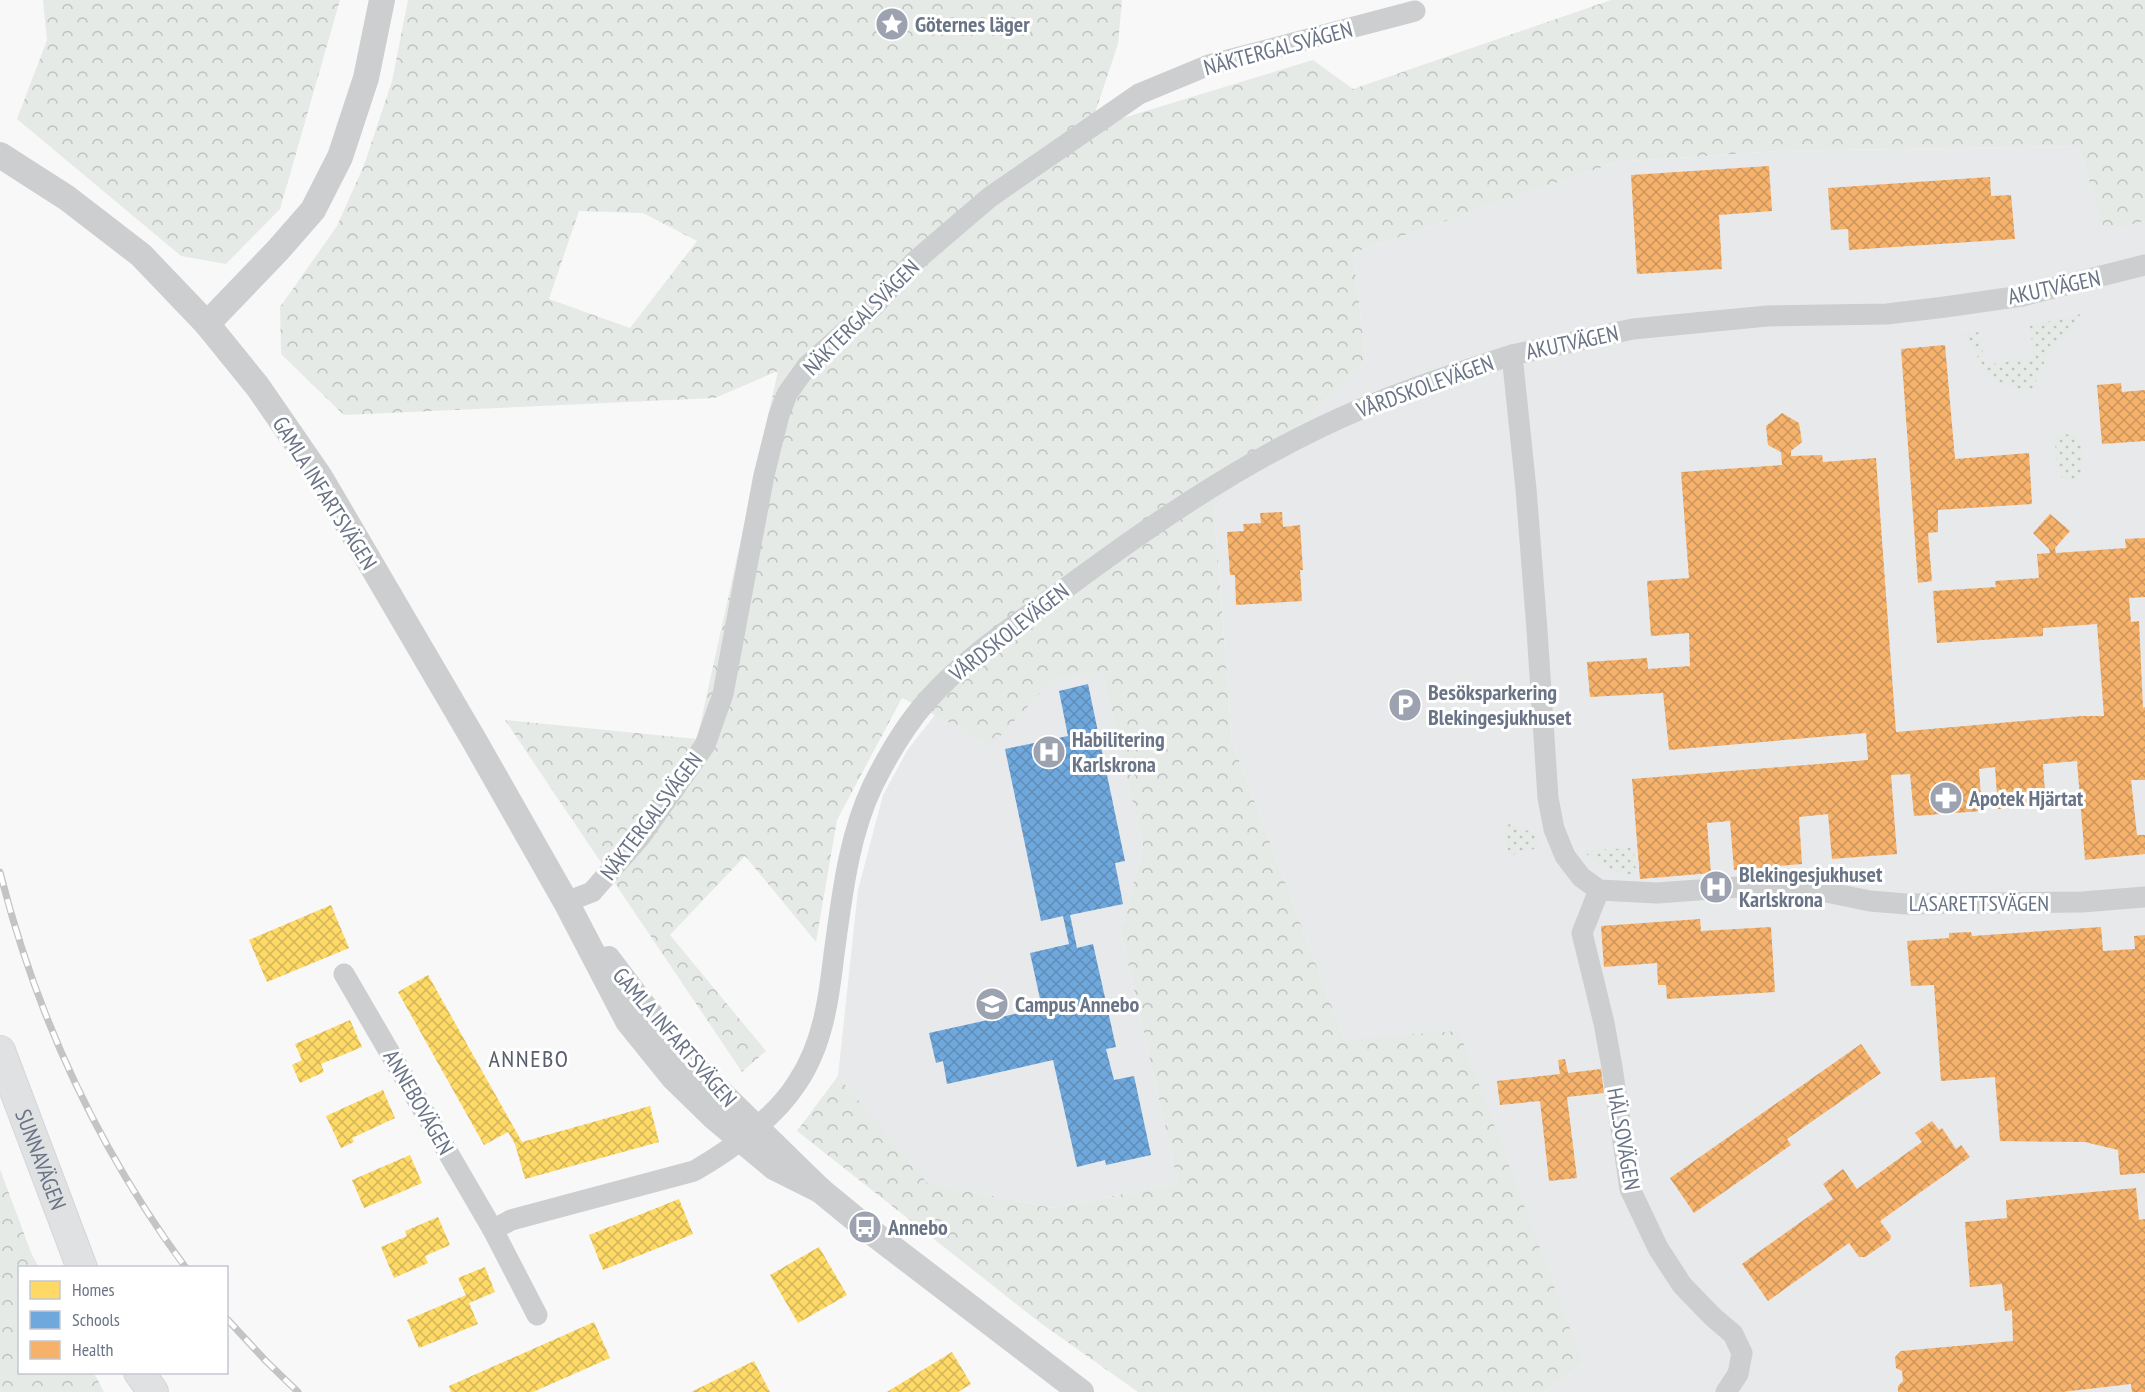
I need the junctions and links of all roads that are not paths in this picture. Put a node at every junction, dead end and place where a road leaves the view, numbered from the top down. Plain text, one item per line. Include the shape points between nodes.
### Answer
1 (382, 0) edge
2 (1414, 11) dead end
3 (0, 155) edge
4 (2145, 265) edge
5 (207, 324) junction
6 (1512, 355) junction
7 (1599, 890) junction
8 (2145, 897) edge
9 (566, 902) junction
10 (344, 974) dead end
11 (0, 1051) edge
12 (747, 1133) junction
13 (493, 1230) junction
14 (81, 1266) edge
15 (537, 1315) dead end
16 (140, 1374) edge
17 (153, 1392) edge
18 (1081, 1392) edge
19 (1726, 1392) edge

1 - 5 street via 366,78 340,157 313,210
2 - 9 street, NÄKTERGALSVÄGEN via 1209,65 1139,94 990,197 914,262 875,305 807,366 787,394 779,416 764,475 723,694 705,745 641,836 592,892
3 - 5 street, GAMLA INFARTSVÄGEN via 67,198 141,255
4 - 6 street, AKUTVÄGEN via 2022,296 1887,314 1767,316 1633,329
5 - 9 street, GAMLA INFARTSVÄGEN via 258,387 320,477
6 - 7 street, AKUTVÄGEN via 1538,630 1548,798 1565,856 1581,878
6 - 12 street, VÅRDSKOLEVÄGEN via 1383,399 1253,462 1148,528 958,668 924,704 895,745 872,788 856,830 844,881 831,984 815,1049 797,1084 775,1110
7 - 8 street, LASARETTSVÄGEN via 1657,893 1766,885 1906,904 2082,902
7 - 19 street, HÄLSOVÄGEN via 1582,933 1608,1045 1630,1189 1658,1248 1682,1285 1733,1334 1742,1353 1738,1374
9 - 12 street, GAMLA INFARTSVÄGEN via 628,1021 674,1078
10 - 13 street, ANNEBOVÄGEN
11 - 14 main road, SUNNAVÄGEN
12 - 13 street via 694,1171 511,1220
12 - 18 street, GAMLA INFARTSVÄGEN via 774,1167 820,1190
13 - 15 street, ANNEBOVÄGEN
16 - 17 main road

